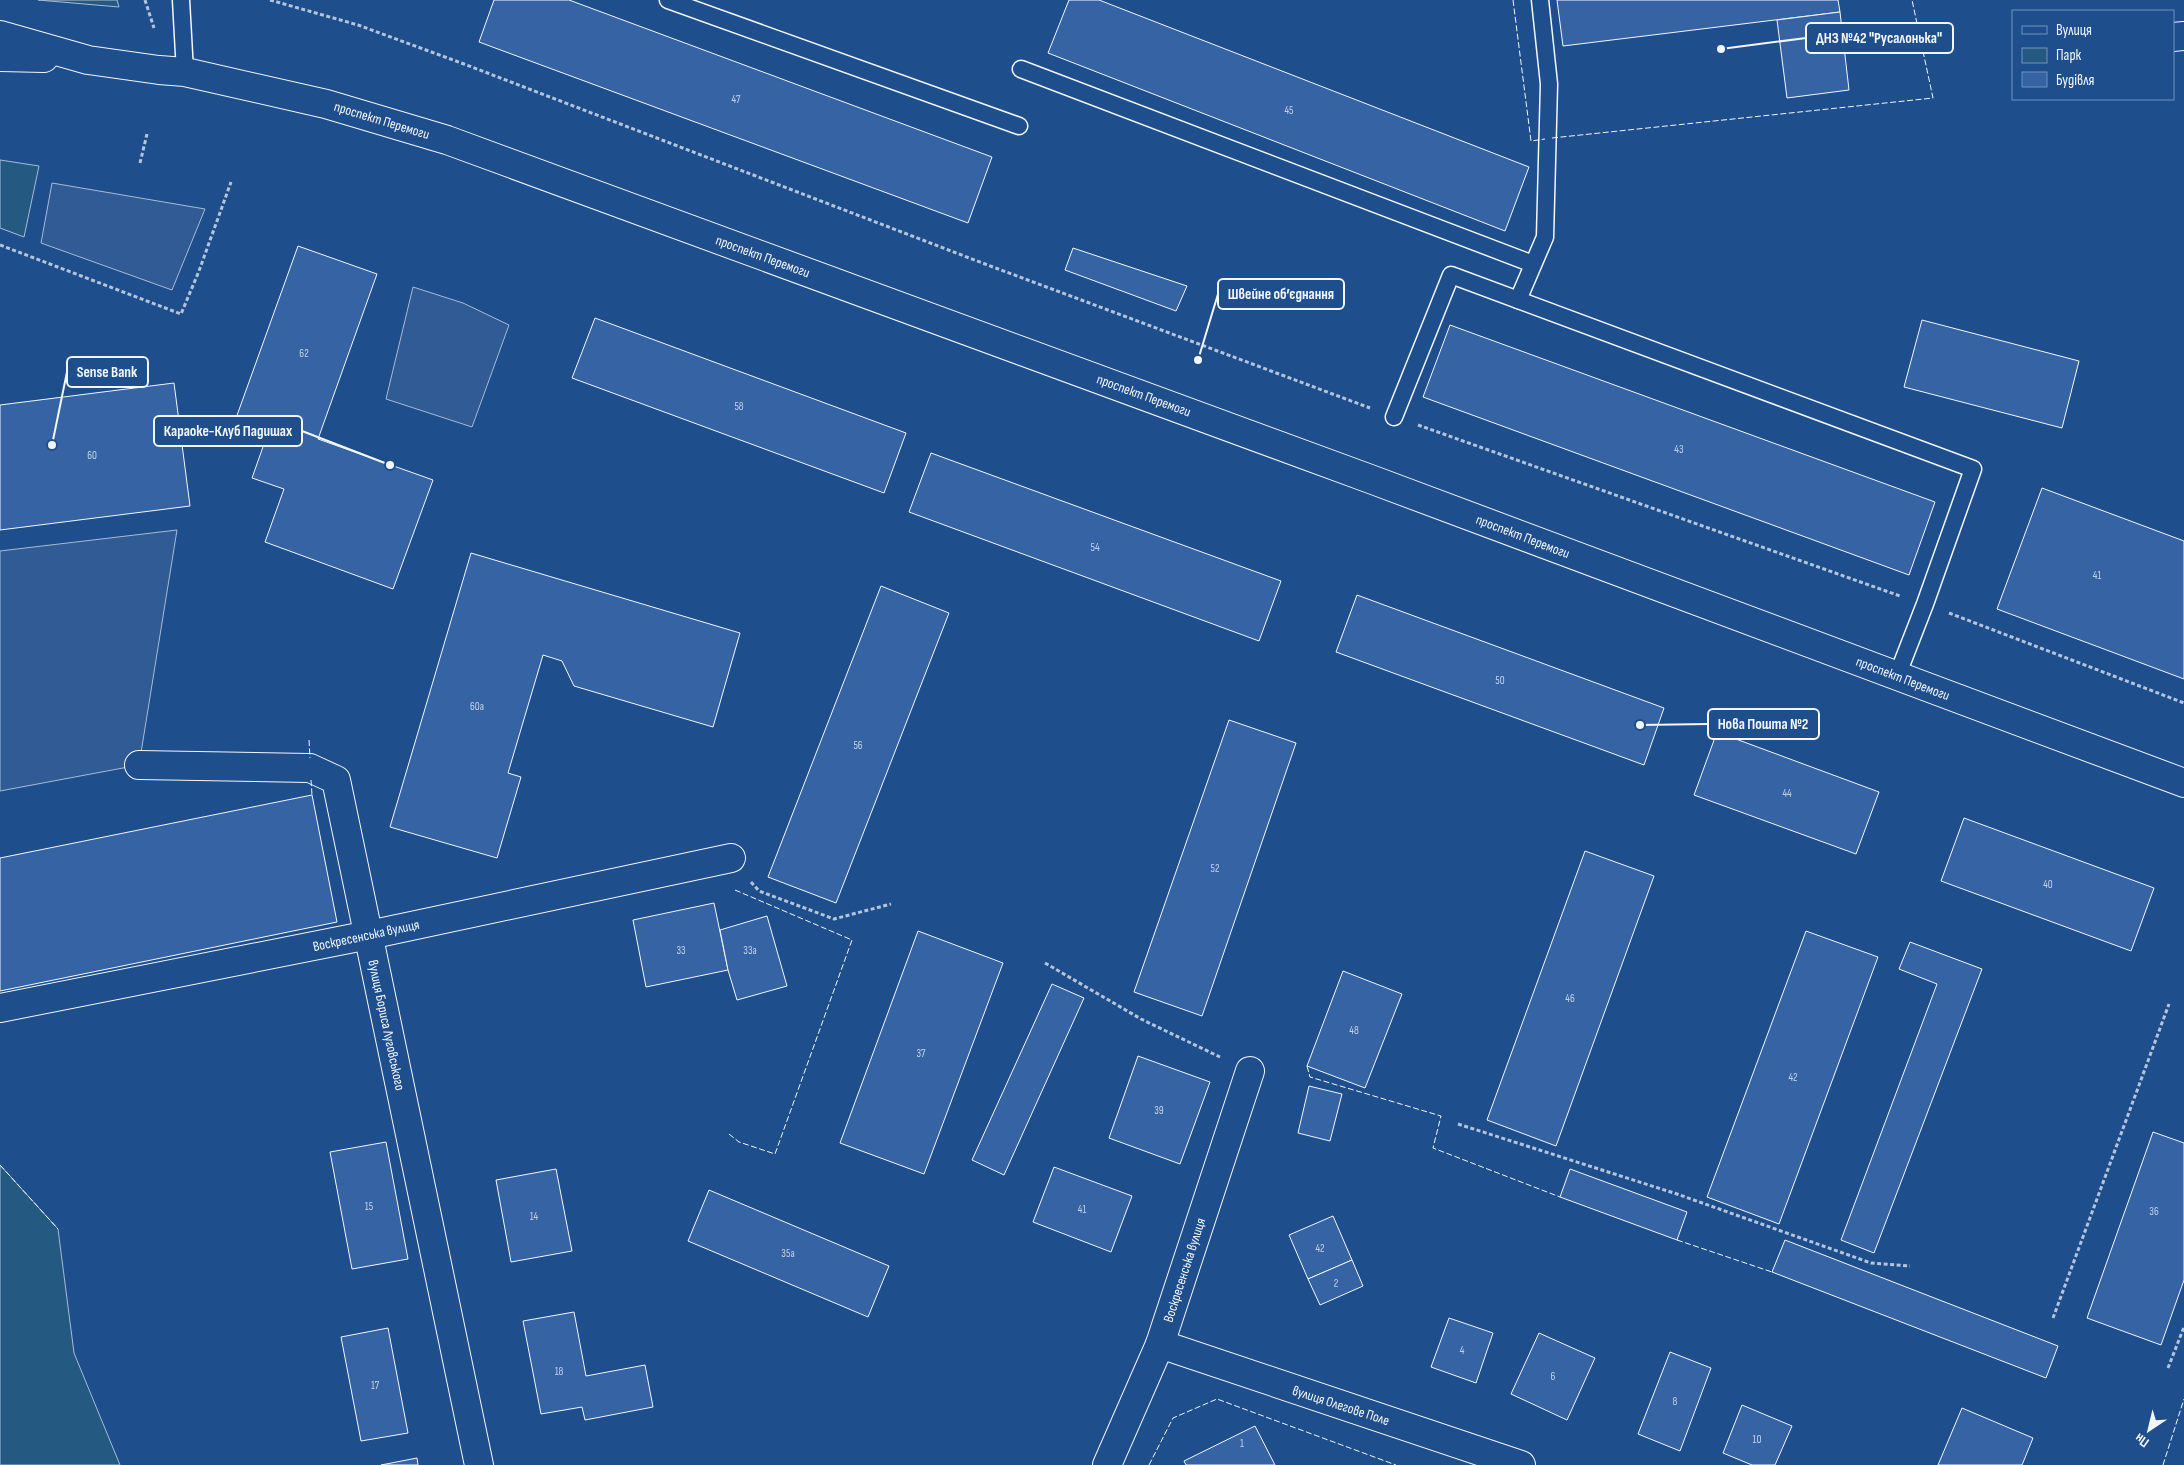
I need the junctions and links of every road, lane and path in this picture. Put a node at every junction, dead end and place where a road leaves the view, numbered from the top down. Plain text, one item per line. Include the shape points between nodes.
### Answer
1 (145, 0) edge
2 (182, 0) edge
3 (270, 0) edge
4 (668, 0) edge
5 (1540, 0) edge
6 (154, 31) dead end
7 (0, 35) edge
8 (0, 57) edge
9 (88, 60) junction
10 (1021, 70) dead end
11 (185, 72) junction
12 (1019, 126) dead end
13 (147, 134) dead end
14 (140, 163) dead end
15 (231, 182) dead end
16 (0, 244) edge
17 (1533, 264) junction
18 (1518, 300) junction
19 (1394, 417) junction
20 (1925, 604) junction
21 (1897, 676) junction
22 (2184, 703) edge
23 (139, 765) dead end
24 (2184, 783) edge
25 (731, 858) joint
26 (891, 904) dead end
27 (368, 935) junction
28 (1045, 963) dead end
29 (2168, 1004) dead end
30 (0, 1008) edge
31 (1250, 1071) joint
32 (1458, 1124) dead end
33 (1910, 1266) dead end
34 (2054, 1318) dead end
35 (2184, 1326) edge
36 (1160, 1344) junction
37 (2168, 1368) dead end
38 (479, 1465) edge
39 (1107, 1465) edge
40 (1522, 1465) edge

1 - 6 path
2 - 11 lane
3 - 19 path via 358,25 464,64
4 - 12 lane
5 - 17 lane via 1549,84 1548,148 1545,237
7 - 9 street, проспект Перемоги
8 - 9 street, проспект Перемоги
9 - 11 street, проспект Перемоги
10 - 17 lane
11 - 21 street, проспект Перемоги via 326,104 447,140 1364,476
13 - 14 path
15 - 16 path via 181,314
17 - 18 lane
18 - 19 lane via 1451,275
18 - 20 lane via 1973,469
19 - 20 path
20 - 21 lane
20 - 22 path
21 - 24 street, проспект Перемоги
23 - 27 street, вулиця Бориса Луговського via 310,768 336,780
25 - 26 path via 758,891 834,919
25 - 27 street, Воскресенська вулиця
27 - 30 street, Воскресенська вулиця
27 - 38 street, вулиця Бориса Луговського
28 - 31 path via 1141,1019
29 - 34 path
31 - 36 street, Воскресенська вулиця
32 - 33 path via 1677,1194 1871,1263
35 - 37 path
36 - 39 street, Воскресенська вулиця
36 - 40 street, вулиця Олегове Поле

